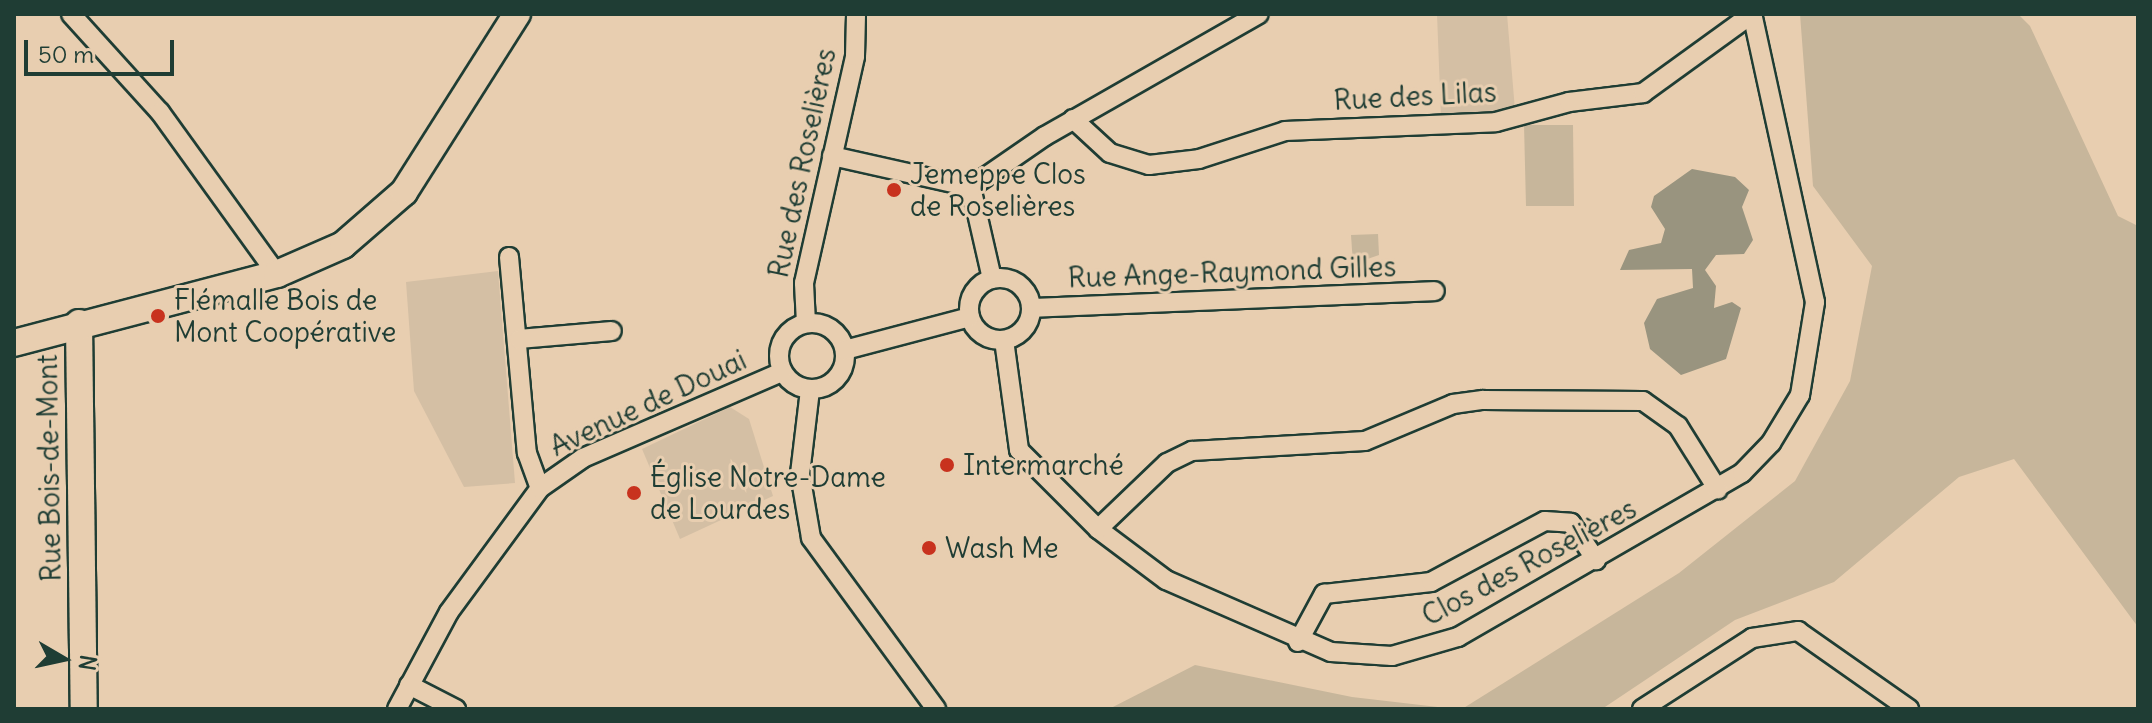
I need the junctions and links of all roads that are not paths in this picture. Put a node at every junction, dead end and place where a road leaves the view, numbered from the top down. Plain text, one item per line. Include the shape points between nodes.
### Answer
1 (71, 14) edge
2 (517, 14) edge
3 (856, 14) edge
4 (1259, 14) edge
5 (1752, 14) edge
6 (1073, 119) junction
7 (832, 156) junction
8 (971, 187) junction
9 (509, 257) dead end
10 (277, 274) junction
11 (992, 279) junction
12 (1435, 291) dead end
13 (1031, 308) junction
14 (970, 317) junction
15 (79, 323) junction
16 (806, 323) junction
17 (612, 331) dead end
18 (519, 339) junction
19 (1004, 340) junction
20 (14, 343) edge
21 (845, 350) junction
22 (782, 372) junction
23 (810, 390) junction
24 (540, 488) junction
25 (1718, 490) junction
26 (1098, 529) junction
27 (1596, 560) junction
28 (1298, 642) junction
29 (409, 685) junction
30 (84, 709) edge
31 (397, 709) edge
32 (456, 709) edge
33 (936, 709) edge
34 (1642, 709) edge
35 (1909, 709) edge

1 - 10 street via 160,112
2 - 10 street via 404,192 343,245
3 - 7 street, Rue des Roselières via 855,56
4 - 6 street
5 - 6 street, Rue des Lilas via 1650,91 1496,122 1285,131 1199,159 1149,165 1110,153
5 - 25 street, Clos des Roselières via 1815,323 1807,375 1791,413 1758,458
6 - 8 street
7 - 8 street
7 - 16 street, Rue des Roselières via 804,283
8 - 11 street
9 - 18 street, Avenue de Douai
10 - 15 street
11 - 13 street via 1018,284
11 - 14 street via 971,298
12 - 13 street, Rue Ange-Raymond Gilles
13 - 19 street via 1020,333
14 - 19 street via 979,332
14 - 21 street
15 - 20 street
15 - 30 street, Rue Bois-de-Mont
16 - 21 street via 838,334
16 - 22 street via 788,332 779,351
17 - 18 street
18 - 24 street, Avenue de Douai via 527,453
19 - 26 street, Clos des Roselières via 1015,441
21 - 23 street via 837,379
22 - 23 street
22 - 24 street, Avenue de Douai via 583,458
23 - 33 street via 800,474 811,538
24 - 29 street, Avenue de Douai via 478,567
25 - 26 street via 1678,426 1643,401 1483,400 1453,404 1365,441 1192,451 1167,463
25 - 27 street, Clos des Roselières
26 - 28 street, Clos des Roselières via 1194,597
27 - 28 street, Clos des Roselières via 1428,649 1361,656
27 - 28 street via 1571,523 1545,521 1431,582 1324,594
29 - 31 street, Avenue de Douai
29 - 32 street
34 - 35 street via 1752,638 1798,631

